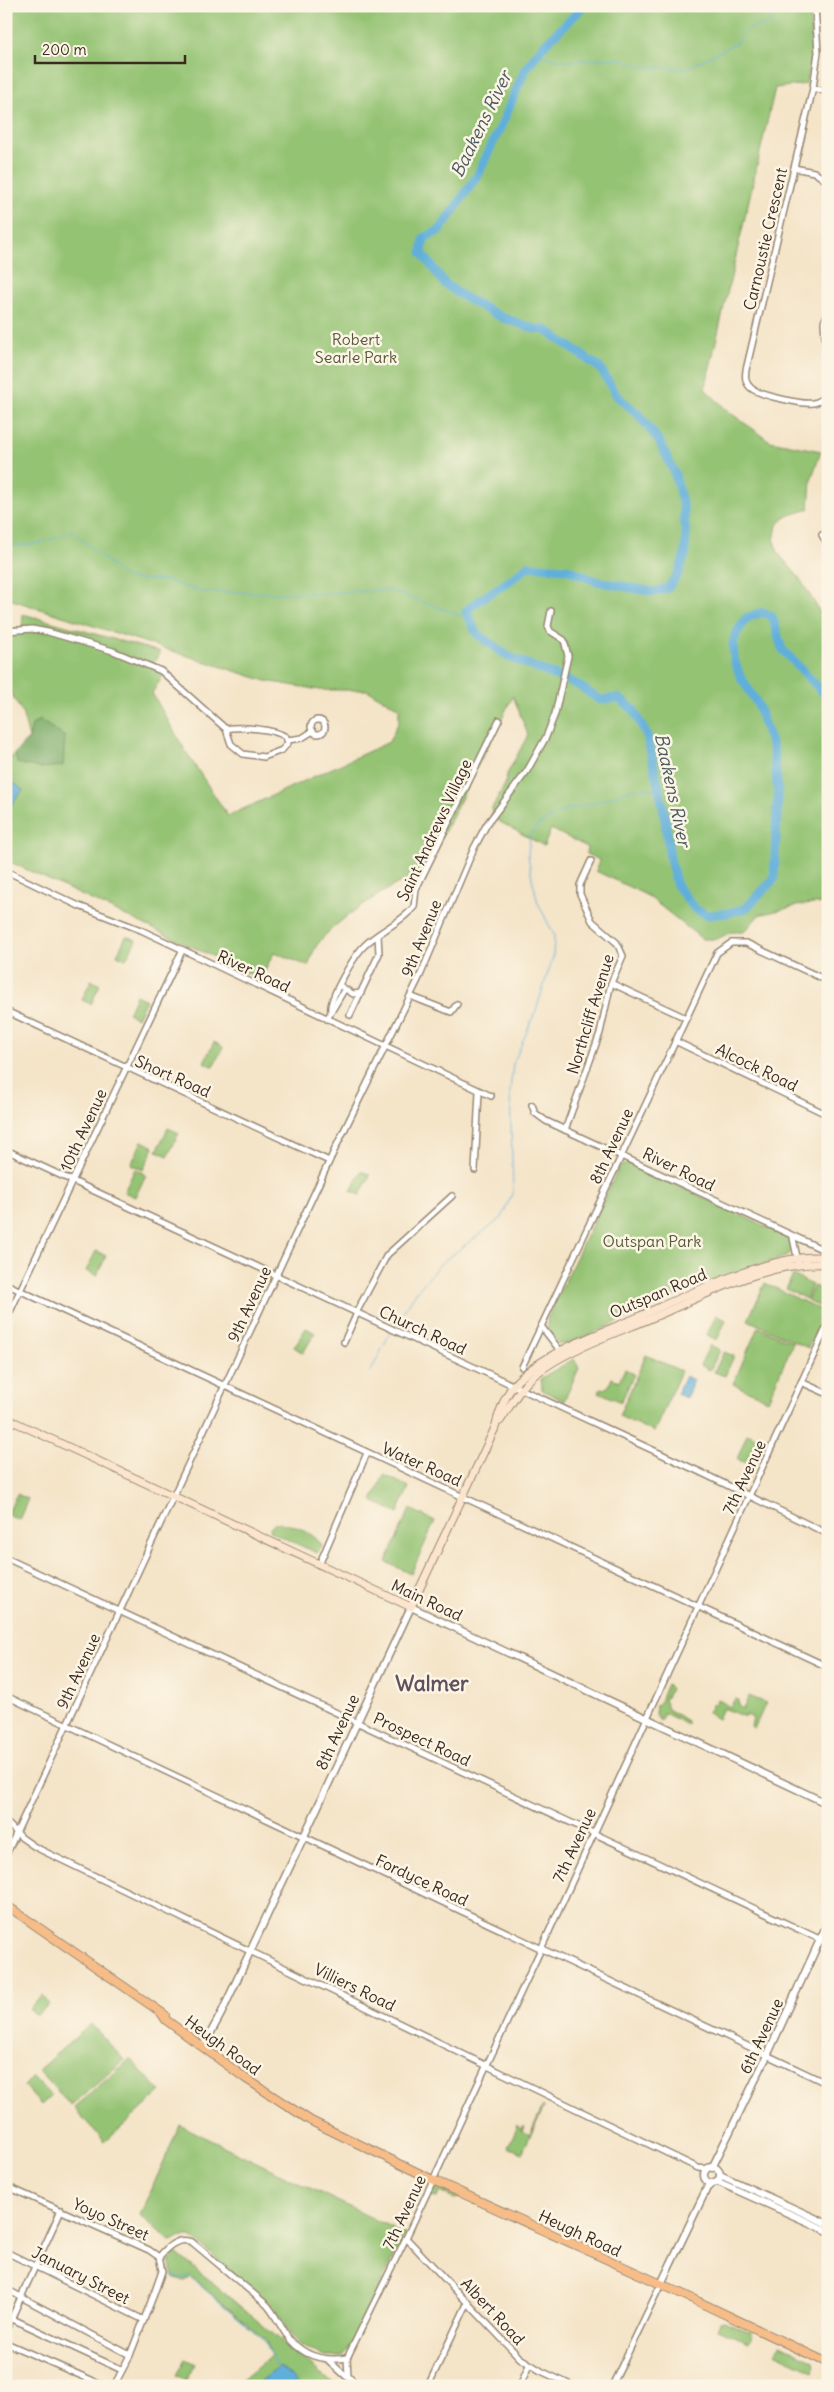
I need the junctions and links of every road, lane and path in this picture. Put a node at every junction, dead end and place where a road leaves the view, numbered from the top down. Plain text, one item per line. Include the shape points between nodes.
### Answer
1 (815, 6) edge
2 (813, 88) junction
3 (828, 92) edge
4 (794, 168) junction
5 (828, 182) edge
6 (828, 313) edge
7 (828, 381) edge
8 (828, 387) edge
9 (822, 536) dead end
10 (828, 545) edge
11 (551, 611) dead end
12 (6, 630) edge
13 (499, 720) dead end
14 (226, 729) junction
15 (313, 730) dead end
16 (288, 740) junction
17 (591, 861) dead end
18 (6, 871) edge
19 (378, 935) junction
20 (182, 951) junction
21 (828, 981) edge
22 (340, 982) junction
23 (611, 983) junction
24 (344, 990) junction
25 (361, 992) junction
26 (410, 996) junction
27 (458, 1004) dead end
28 (6, 1011) edge
29 (331, 1011) junction
30 (350, 1015) dead end
31 (686, 1018) junction
32 (327, 1019) junction
33 (675, 1041) junction
34 (386, 1047) junction
35 (126, 1068) junction
36 (479, 1092) junction
37 (491, 1096) dead end
38 (532, 1105) dead end
39 (828, 1115) edge
40 (565, 1130) junction
41 (6, 1150) edge
42 (622, 1155) junction
43 (330, 1161) junction
44 (634, 1161) junction
45 (618, 1164) junction
46 (475, 1170) dead end
47 (73, 1180) junction
48 (452, 1196) dead end
49 (793, 1238) junction
50 (828, 1252) edge
51 (828, 1258) edge
52 (797, 1261) junction
53 (828, 1264) edge
54 (277, 1275) junction
55 (6, 1284) edge
56 (20, 1291) junction
57 (356, 1313) junction
58 (6, 1320) edge
59 (828, 1324) edge
60 (541, 1326) junction
61 (344, 1342) dead end
62 (563, 1354) junction
63 (522, 1367) dead end
64 (801, 1382) junction
65 (225, 1386) junction
66 (513, 1386) junction
67 (521, 1390) junction
68 (828, 1394) edge
69 (9, 1420) edge
70 (495, 1428) junction
71 (367, 1453) junction
72 (463, 1496) junction
73 (749, 1496) junction
74 (173, 1497) junction
75 (828, 1534) edge
76 (6, 1558) edge
77 (319, 1565) junction
78 (698, 1606) junction
79 (411, 1607) junction
80 (119, 1612) junction
81 (828, 1667) edge
82 (6, 1696) edge
83 (647, 1718) junction
84 (356, 1722) junction
85 (68, 1724) junction
86 (828, 1804) edge
87 (6, 1822) edge
88 (17, 1833) junction
89 (593, 1834) junction
90 (303, 1838) junction
91 (6, 1855) edge
92 (6, 1905) edge
93 (828, 1922) edge
94 (820, 1940) junction
95 (828, 1943) edge
96 (541, 1949) junction
97 (250, 1952) junction
98 (204, 2046) junction
99 (767, 2056) junction
100 (485, 2065) junction
101 (828, 2084) edge
102 (711, 2177) junction
103 (433, 2180) junction
104 (6, 2186) edge
105 (61, 2210) junction
106 (828, 2224) edge
107 (828, 2231) edge
108 (406, 2238) junction
109 (6, 2252) edge
110 (159, 2257) junction
111 (35, 2265) junction
112 (661, 2284) junction
113 (6, 2289) edge
114 (22, 2298) junction
115 (468, 2302) junction
116 (9, 2317) edge
117 (144, 2320) junction
118 (6, 2330) edge
119 (6, 2343) edge
120 (130, 2354) junction
121 (347, 2358) junction
122 (329, 2361) junction
123 (828, 2363) edge
124 (529, 2364) junction
125 (122, 2370) junction
126 (350, 2378) junction
127 (6, 2380) edge
128 (18, 2386) edge
129 (105, 2386) edge
130 (114, 2386) edge
131 (358, 2386) edge
132 (428, 2386) edge
133 (520, 2386) edge
134 (573, 2386) edge
135 (612, 2386) edge

1 - 2 street, Carnoustie Crescent via 818,52
2 - 3 street
2 - 4 street, Carnoustie Crescent
4 - 5 street via 814,172
4 - 8 street, Carnoustie Crescent via 746,379 758,392 808,404 820,401
6 - 7 street via 824,322
9 - 10 street
11 - 26 street, 9th Avenue via 547,622 549,629 564,640 568,656 552,722 526,771 482,832
12 - 14 street via 48,632 113,651 154,668 168,676
13 - 19 street, Saint Andrews Village via 416,889 415,906
14 - 16 street via 237,727 273,733
14 - 16 street via 236,749 253,757 274,754 285,748
15 - 16 street via 302,738
17 - 23 street, Northcliff Avenue via 579,891 592,921 622,950 623,958
18 - 20 street, River Road
19 - 22 street, Saint Andrews Village via 362,947
19 - 25 street via 379,954
20 - 32 street, River Road
20 - 35 street, 10th Avenue
21 - 31 street, 8th Avenue via 746,943 731,942 717,953
22 - 24 street
22 - 29 street, Saint Andrews Village
23 - 31 street
23 - 40 street, Northcliff Avenue via 600,1033
24 - 25 street via 353,994
24 - 29 street, Saint Andrews Village
25 - 30 street
26 - 27 street via 451,1012
26 - 34 street, 9th Avenue
28 - 35 street, Short Road
29 - 32 street, Saint Andrews Village
31 - 33 street, 8th Avenue
32 - 34 street, River Road
33 - 39 street, Alcock Road
33 - 42 street, 8th Avenue
34 - 36 street, River Road
34 - 43 street, 9th Avenue
35 - 43 street, Short Road
35 - 47 street, 10th Avenue
36 - 37 street, River Road
36 - 46 street
38 - 40 street, River Road via 538,1116
40 - 42 street, River Road
41 - 47 street, Church Road
42 - 44 street, River Road
42 - 45 street, 8th Avenue
43 - 54 street, 9th Avenue
44 - 45 street
44 - 49 street, River Road
45 - 60 street, 8th Avenue
47 - 54 street, Church Road
47 - 56 street, 10th Avenue
48 - 57 street via 387,1255
49 - 50 street, River Road
49 - 52 street
51 - 52 main road, Outspan Road
52 - 53 main road, Outspan Road
52 - 62 main road, Outspan Road via 719,1282
54 - 57 street, Church Road
54 - 65 street, 9th Avenue
55 - 56 street, Water Road
56 - 58 street, 10th Avenue
56 - 65 street, Water Road
57 - 61 street
57 - 66 street, Church Road
59 - 64 street, 7th Avenue
60 - 62 street
60 - 63 street, 8th Avenue
62 - 66 main road, Outspan Road via 532,1368
62 - 67 main road, Outspan Road
64 - 68 street
64 - 73 street, 7th Avenue
65 - 71 street, Water Road
65 - 74 street, 9th Avenue
66 - 67 street, Church Road
66 - 70 main road, 8th Avenue
67 - 70 main road, 8th Avenue
67 - 73 street, Church Road
69 - 74 main road, Main Road
70 - 72 main road, 8th Avenue
71 - 72 street, Water Road
71 - 77 street
72 - 78 street, Water Road
72 - 79 main road, 8th Avenue
73 - 75 street, Church Road
73 - 78 street, 7th Avenue
74 - 77 main road, Main Road
74 - 80 street, 9th Avenue
76 - 80 street, Prospect Road
77 - 79 main road, Main Road
78 - 81 street, Water Road
78 - 83 street, 7th Avenue
79 - 83 street, Main Road
79 - 84 street, 8th Avenue
80 - 84 street, Prospect Road
80 - 85 street, 9th Avenue
82 - 85 street, Fordyce Road
83 - 86 street, Main Road
83 - 89 street, 7th Avenue
84 - 89 street, Prospect Road
84 - 90 street, 8th Avenue
85 - 88 street, 9th Avenue
85 - 90 street, Fordyce Road
87 - 88 street, Villiers Road
88 - 91 street, 9th Avenue
88 - 97 street, Villiers Road via 35,1847
89 - 94 street, Prospect Road
89 - 96 street, 7th Avenue
90 - 96 street, Fordyce Road
90 - 97 street, 8th Avenue
92 - 98 main road, Heugh Road
93 - 94 street, 6th Avenue
94 - 95 street, Prospect Road
94 - 99 street, 6th Avenue
96 - 99 street, Fordyce Road
96 - 100 street, 7th Avenue
97 - 98 street, 8th Avenue
97 - 100 street, Villiers Road
98 - 103 main road, Heugh Road via 321,2126
99 - 101 street, Fordyce Road
99 - 102 street, 6th Avenue
100 - 102 street, Villiers Road
100 - 103 street, 7th Avenue
102 - 106 street, Villiers Road
102 - 107 street, Villiers Road
102 - 112 street, 6th Avenue
103 - 108 street, 7th Avenue
103 - 112 main road, Heugh Road
104 - 105 street, Yoyo Street
105 - 110 street, Yoyo Street
105 - 111 street
108 - 115 street, Albert Road
108 - 121 street, 7th Avenue
109 - 111 street, January Street
110 - 117 street, Yoyo Street via 162,2271
110 - 122 street via 176,2241 185,2239 192,2242 267,2305 298,2347
111 - 114 street
111 - 117 street, January Street
112 - 123 main road, Heugh Road
112 - 135 street, 6th Avenue
113 - 114 street
114 - 116 street
114 - 120 street
115 - 124 street, Albert Road
115 - 132 street
116 - 118 street
116 - 125 street
117 - 120 street, Yoyo Street
119 - 129 street
120 - 125 street, Yoyo Street
121 - 122 street
121 - 126 street, 7th Avenue
122 - 126 street via 342,2375
124 - 133 street
124 - 134 street, Albert Road
125 - 130 street, Yoyo Street
126 - 131 street
127 - 128 street

